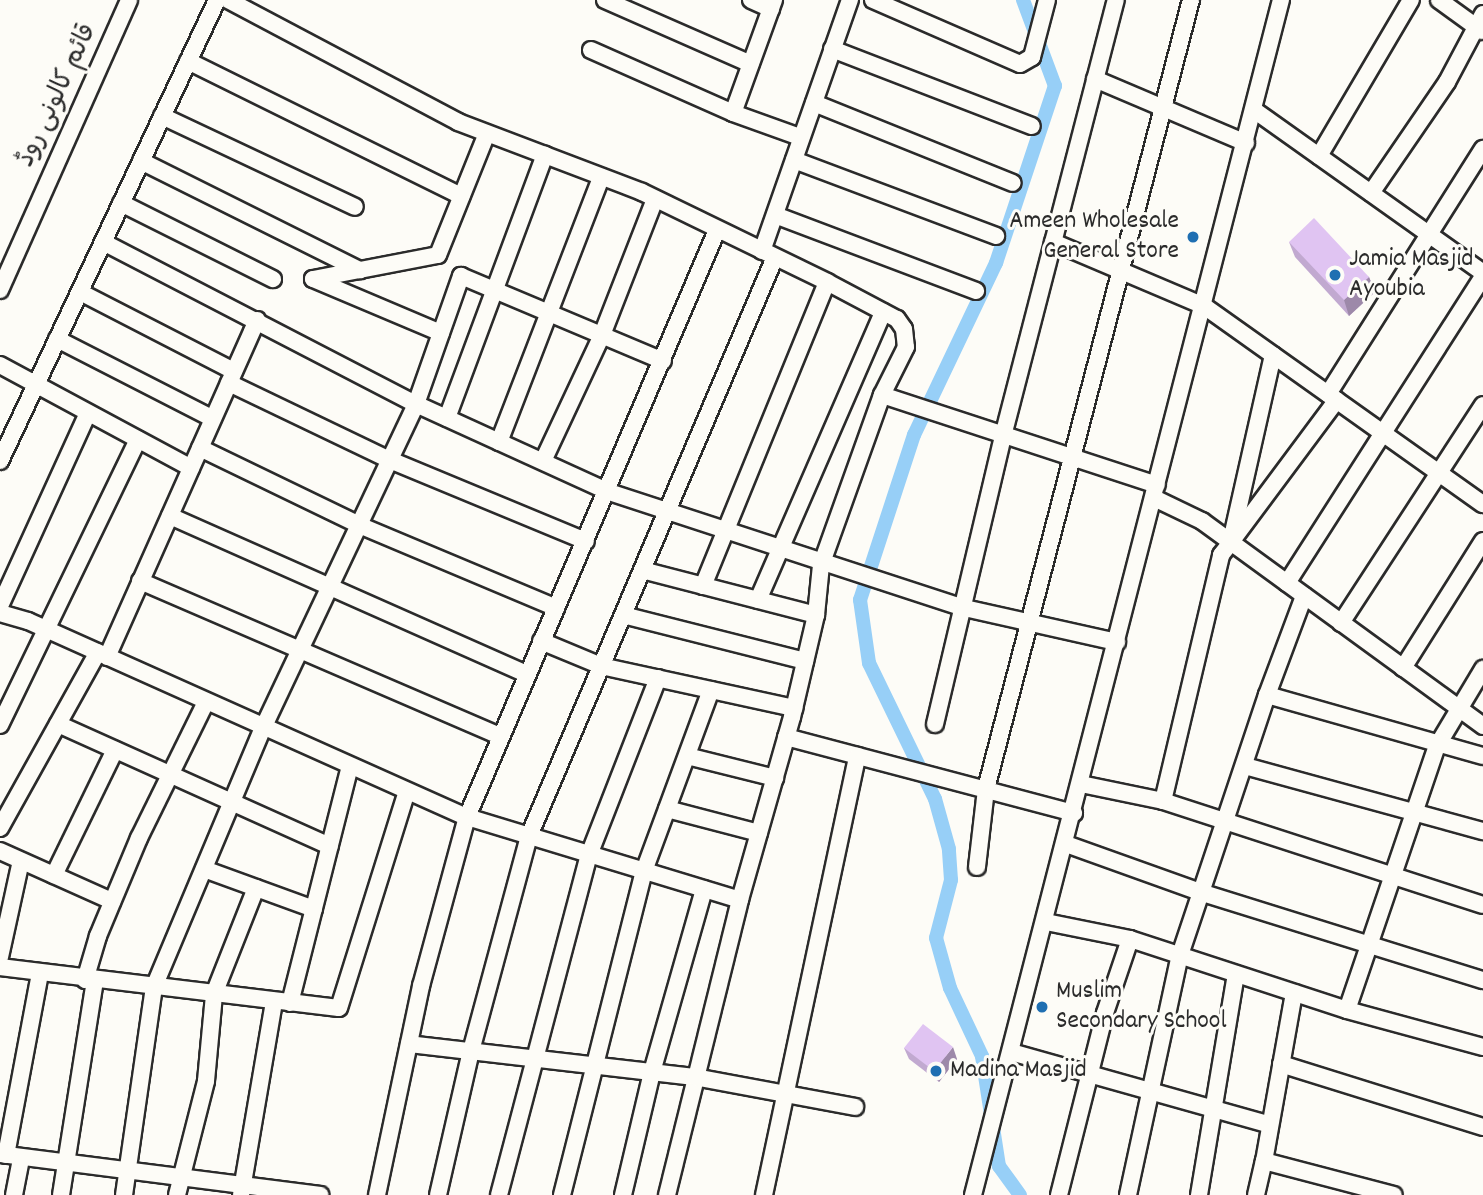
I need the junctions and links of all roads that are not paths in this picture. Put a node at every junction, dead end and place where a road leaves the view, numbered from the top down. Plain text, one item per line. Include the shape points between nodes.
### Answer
1 (129, 0) edge
2 (217, 0) edge
3 (228, 0) edge
4 (605, 0) edge
5 (751, 0) edge
6 (850, 0) edge
7 (873, 0) edge
8 (1047, 0) edge
9 (1116, 0) edge
10 (1191, 0) edge
11 (1281, 0) edge
12 (1411, 0) edge
13 (1439, 0) edge
14 (773, 4) edge
15 (1480, 24) edge
16 (832, 49) junction
17 (592, 50) dead end
18 (188, 61) junction
19 (751, 64) junction
20 (1095, 79) junction
21 (814, 103) junction
22 (1163, 107) junction
23 (1254, 110) junction
24 (733, 113) junction
25 (162, 116) junction
26 (1032, 126) dead end
27 (487, 133) junction
28 (800, 138) junction
29 (1246, 143) junction
30 (1483, 149) edge
31 (545, 155) junction
32 (1319, 156) junction
33 (794, 160) junction
34 (141, 161) junction
35 (601, 177) junction
36 (1013, 183) dead end
37 (1371, 193) junction
38 (461, 197) junction
39 (655, 199) junction
40 (121, 204) junction
41 (355, 207) dead end
42 (775, 215) junction
43 (717, 230) junction
44 (1429, 234) junction
45 (996, 236) dead end
46 (103, 242) junction
47 (1053, 242) junction
48 (768, 254) junction
49 (360, 270) junction
50 (1121, 270) junction
51 (1483, 275) edge
52 (273, 279) dead end
53 (827, 282) junction
54 (0, 290) edge
55 (495, 290) junction
56 (976, 291) dead end
57 (80, 292) junction
58 (1203, 306) junction
59 (883, 312) junction
60 (548, 313) junction
61 (257, 320) junction
62 (441, 333) junction
63 (602, 335) junction
64 (57, 340) junction
65 (1273, 355) junction
66 (663, 361) junction
67 (0, 365) edge
68 (232, 377) junction
69 (36, 384) junction
70 (882, 395) junction
71 (1332, 397) junction
72 (416, 404) junction
73 (1483, 405) edge
74 (88, 413) junction
75 (447, 418) junction
76 (213, 419) junction
77 (1383, 433) junction
78 (1003, 436) junction
79 (138, 440) junction
80 (499, 442) junction
81 (200, 448) junction
82 (1072, 457) junction
83 (390, 460) junction
84 (0, 461) edge
85 (543, 461) junction
86 (191, 468) junction
87 (1439, 473) junction
88 (1156, 491) junction
89 (609, 492) junction
90 (1483, 504) edge
91 (667, 510) junction
92 (170, 516) junction
93 (359, 525) junction
94 (727, 530) junction
95 (586, 541) junction
96 (1483, 541) edge
97 (1231, 542) junction
98 (780, 547) junction
99 (821, 565) junction
100 (642, 570) junction
101 (141, 581) junction
102 (1287, 583) junction
103 (703, 586) junction
104 (329, 589) junction
105 (1304, 596) junction
106 (758, 600) junction
107 (0, 606) edge
108 (960, 607) junction
109 (556, 608) junction
110 (0, 613) edge
111 (623, 615) junction
112 (816, 615) junction
113 (1030, 622) junction
114 (1341, 623) junction
115 (48, 630) junction
116 (541, 641) junction
117 (1117, 642) junction
118 (299, 653) junction
119 (103, 654) junction
120 (805, 661) junction
121 (601, 666) junction
122 (1403, 668) junction
123 (1483, 669) edge
124 (526, 674) junction
125 (658, 678) junction
126 (712, 690) junction
127 (1267, 695) junction
128 (206, 702) junction
129 (794, 708) junction
130 (1461, 710) junction
131 (58, 724) junction
132 (935, 724) dead end
133 (0, 725) edge
134 (1483, 726) edge
135 (263, 728) junction
136 (500, 736) junction
137 (786, 737) junction
138 (1437, 746) junction
139 (115, 750) junction
140 (687, 756) junction
141 (857, 756) junction
142 (1483, 756) edge
143 (350, 766) junction
144 (1245, 766) junction
145 (170, 775) junction
146 (775, 778) junction
147 (1081, 784) junction
148 (986, 789) junction
149 (407, 791) junction
150 (1163, 801) junction
151 (232, 802) junction
152 (667, 810) junction
153 (1415, 812) junction
154 (1074, 813) junction
155 (467, 817) junction
156 (1228, 822) junction
157 (0, 828) edge
158 (1483, 831) edge
159 (759, 833) junction
160 (529, 836) junction
161 (1066, 844) junction
162 (330, 846) junction
163 (0, 851) edge
164 (589, 855) junction
165 (22, 861) junction
166 (977, 867) dead end
167 (204, 869) junction
168 (644, 871) junction
169 (54, 875) junction
170 (1393, 876) junction
171 (257, 888) junction
172 (704, 889) junction
173 (1203, 893) junction
174 (740, 900) junction
175 (113, 901) junction
176 (1483, 905) edge
177 (314, 909) junction
178 (1046, 922) junction
179 (1130, 939) junction
180 (1368, 947) junction
181 (1180, 955) junction
182 (0, 957) edge
183 (0, 967) edge
184 (40, 973) junction
185 (1236, 974) junction
186 (90, 980) junction
187 (1483, 980) edge
188 (154, 987) junction
189 (1294, 993) junction
190 (214, 994) junction
191 (282, 1002) junction
192 (1347, 1010) junction
193 (409, 1044) junction
194 (1483, 1047) edge
195 (471, 1051) junction
196 (1011, 1052) junction
197 (533, 1058) junction
198 (1281, 1064) junction
199 (592, 1065) junction
200 (652, 1072) junction
201 (1091, 1074) junction
202 (695, 1077) junction
203 (1153, 1092) junction
204 (785, 1094) junction
205 (855, 1107) dead end
206 (1214, 1109) junction
207 (1270, 1125) junction
208 (1483, 1127) edge
209 (9, 1156) edge
210 (1264, 1161) junction
211 (65, 1166) junction
212 (127, 1172) junction
213 (179, 1177) junction
214 (242, 1189) edge
215 (14, 1195) edge
216 (61, 1195) edge
217 (124, 1195) edge
218 (177, 1195) edge
219 (320, 1195) edge
220 (377, 1195) edge
221 (438, 1195) edge
222 (499, 1195) edge
223 (562, 1195) edge
224 (623, 1195) edge
225 (667, 1195) edge
226 (764, 1195) edge
227 (973, 1195) edge
228 (1059, 1195) edge
229 (1128, 1195) edge
230 (1199, 1195) edge
231 (1256, 1195) edge
232 (1394, 1195) edge

1 - 54 street, قائم کالونی روڈ
2 - 18 street
3 - 27 street
4 - 19 street
5 - 14 street
6 - 16 street
7 - 8 street via 1020,64 1032,57
9 - 20 street
10 - 22 street
11 - 23 street
12 - 32 street
13 - 15 street
14 - 19 street
15 - 37 street via 1447,82
16 - 21 street
16 - 26 street
17 - 24 street
18 - 25 street
18 - 38 street
19 - 24 street
20 - 22 street
20 - 47 street
21 - 28 street
21 - 36 street
22 - 29 street
22 - 50 street
23 - 29 street
23 - 32 street
24 - 28 street
25 - 34 street
25 - 41 street
27 - 31 street
27 - 38 street
28 - 33 street
29 - 58 street
30 - 44 street
31 - 35 street
31 - 55 street
32 - 37 street
33 - 42 street
33 - 45 street
34 - 40 street
34 - 49 street
35 - 39 street
35 - 60 street
37 - 44 street
38 - 49 street via 438,255
39 - 43 street
39 - 63 street
40 - 46 street
40 - 52 street
42 - 48 street
42 - 56 street
43 - 48 street
43 - 66 street
44 - 51 street
44 - 71 street
46 - 57 street
46 - 61 street
47 - 50 street
47 - 78 street
48 - 53 street
48 - 91 street
49 - 62 street via 313,279
50 - 58 street
50 - 82 street
51 - 77 street
53 - 59 street
53 - 94 street
55 - 60 street
55 - 62 street via 461,276
55 - 75 street
57 - 64 street
57 - 68 street
58 - 65 street
58 - 88 street
59 - 70 street via 904,329 906,347
59 - 98 street
60 - 63 street
60 - 80 street
61 - 68 street
61 - 72 street
62 - 72 street
63 - 66 street
63 - 85 street
64 - 69 street
64 - 76 street
65 - 71 street
65 - 97 street
66 - 89 street
67 - 69 street
68 - 76 street
68 - 83 street
69 - 74 street
69 - 84 street
70 - 78 street
70 - 99 street
71 - 77 street
71 - 97 street
72 - 75 street
72 - 83 street
73 - 87 street
74 - 79 street
74 - 107 street
75 - 80 street
76 - 81 street
77 - 87 street
77 - 102 street
78 - 82 street
78 - 108 street
79 - 86 street
79 - 115 street
80 - 85 street
81 - 86 street
81 - 93 street
82 - 88 street
82 - 113 street
83 - 93 street
83 - 95 street
85 - 89 street
86 - 92 street
87 - 90 street
87 - 114 street
88 - 97 street
88 - 117 street
89 - 91 street
89 - 95 street
91 - 94 street
91 - 100 street
92 - 101 street
92 - 104 street
93 - 104 street
93 - 109 street
94 - 98 street
94 - 103 street
95 - 109 street
96 - 122 street
97 - 102 street
97 - 150 street via 1221,555
98 - 99 street
98 - 106 street
99 - 108 street
99 - 112 street
100 - 103 street
100 - 111 street
101 - 118 street
101 - 119 street
102 - 105 street
103 - 106 street
104 - 118 street
104 - 124 street
105 - 114 street
105 - 127 street
106 - 112 street
108 - 113 street
108 - 132 street
109 - 116 street
110 - 115 street
111 - 120 street
111 - 121 street
112 - 120 street
113 - 117 street
113 - 148 street
114 - 122 street
115 - 119 street
115 - 133 street
116 - 121 street
116 - 124 street
117 - 147 street
118 - 135 street
118 - 136 street
119 - 128 street
119 - 131 street
120 - 129 street
121 - 125 street
121 - 160 street
122 - 130 street
123 - 130 street
124 - 136 street
125 - 126 street
125 - 164 street
126 - 129 street
126 - 140 street
127 - 138 street
127 - 144 street
128 - 135 street
128 - 145 street
129 - 137 street
130 - 134 street
130 - 138 street
131 - 139 street
131 - 157 street
135 - 143 street
135 - 151 street
136 - 155 street
137 - 141 street
137 - 146 street
138 - 142 street
138 - 153 street
139 - 145 street
139 - 169 street
140 - 146 street
140 - 152 street
141 - 148 street
141 - 204 street
143 - 149 street
143 - 162 street
144 - 153 street
144 - 156 street
145 - 151 street
145 - 175 street
146 - 159 street
147 - 150 street
147 - 154 street
148 - 154 street
148 - 166 street
149 - 155 street
149 - 191 street via 339,1008
150 - 156 street
151 - 162 street
151 - 167 street
152 - 159 street
152 - 168 street
153 - 158 street
153 - 170 street
154 - 161 street
155 - 160 street
155 - 193 street
156 - 170 street
156 - 173 street
159 - 174 street
160 - 164 street
160 - 195 street
161 - 173 street
161 - 178 street
162 - 177 street
163 - 165 street
164 - 168 street
164 - 197 street
165 - 169 street
165 - 182 street
167 - 171 street
167 - 188 street
168 - 172 street
168 - 199 street
169 - 175 street
170 - 176 street
170 - 180 street
171 - 177 street
171 - 190 street
172 - 174 street
172 - 200 street
173 - 180 street
173 - 181 street
174 - 202 street
175 - 186 street
177 - 191 street
178 - 179 street
178 - 196 street
179 - 181 street
179 - 201 street
180 - 187 street
180 - 192 street
181 - 185 street
181 - 203 street
183 - 184 street
184 - 186 street
184 - 209 street
185 - 189 street
185 - 206 street
186 - 188 street
186 - 211 street
188 - 190 street
188 - 212 street
189 - 192 street
189 - 198 street
190 - 191 street
190 - 213 street via 206,1081
191 - 214 street
192 - 194 street
193 - 195 street
193 - 220 street
195 - 197 street
195 - 221 street
196 - 201 street
196 - 227 street
197 - 199 street
197 - 222 street
198 - 207 street
198 - 208 street
199 - 200 street
199 - 223 street
200 - 202 street
200 - 224 street
201 - 203 street
201 - 228 street
202 - 204 street
202 - 225 street
203 - 206 street
203 - 229 street
204 - 205 street
204 - 226 street
206 - 207 street
206 - 230 street
207 - 210 street
209 - 211 street
209 - 215 street
210 - 231 street
210 - 232 street
211 - 212 street
211 - 216 street
212 - 213 street
212 - 217 street
213 - 214 street
213 - 218 street
214 - 219 street

